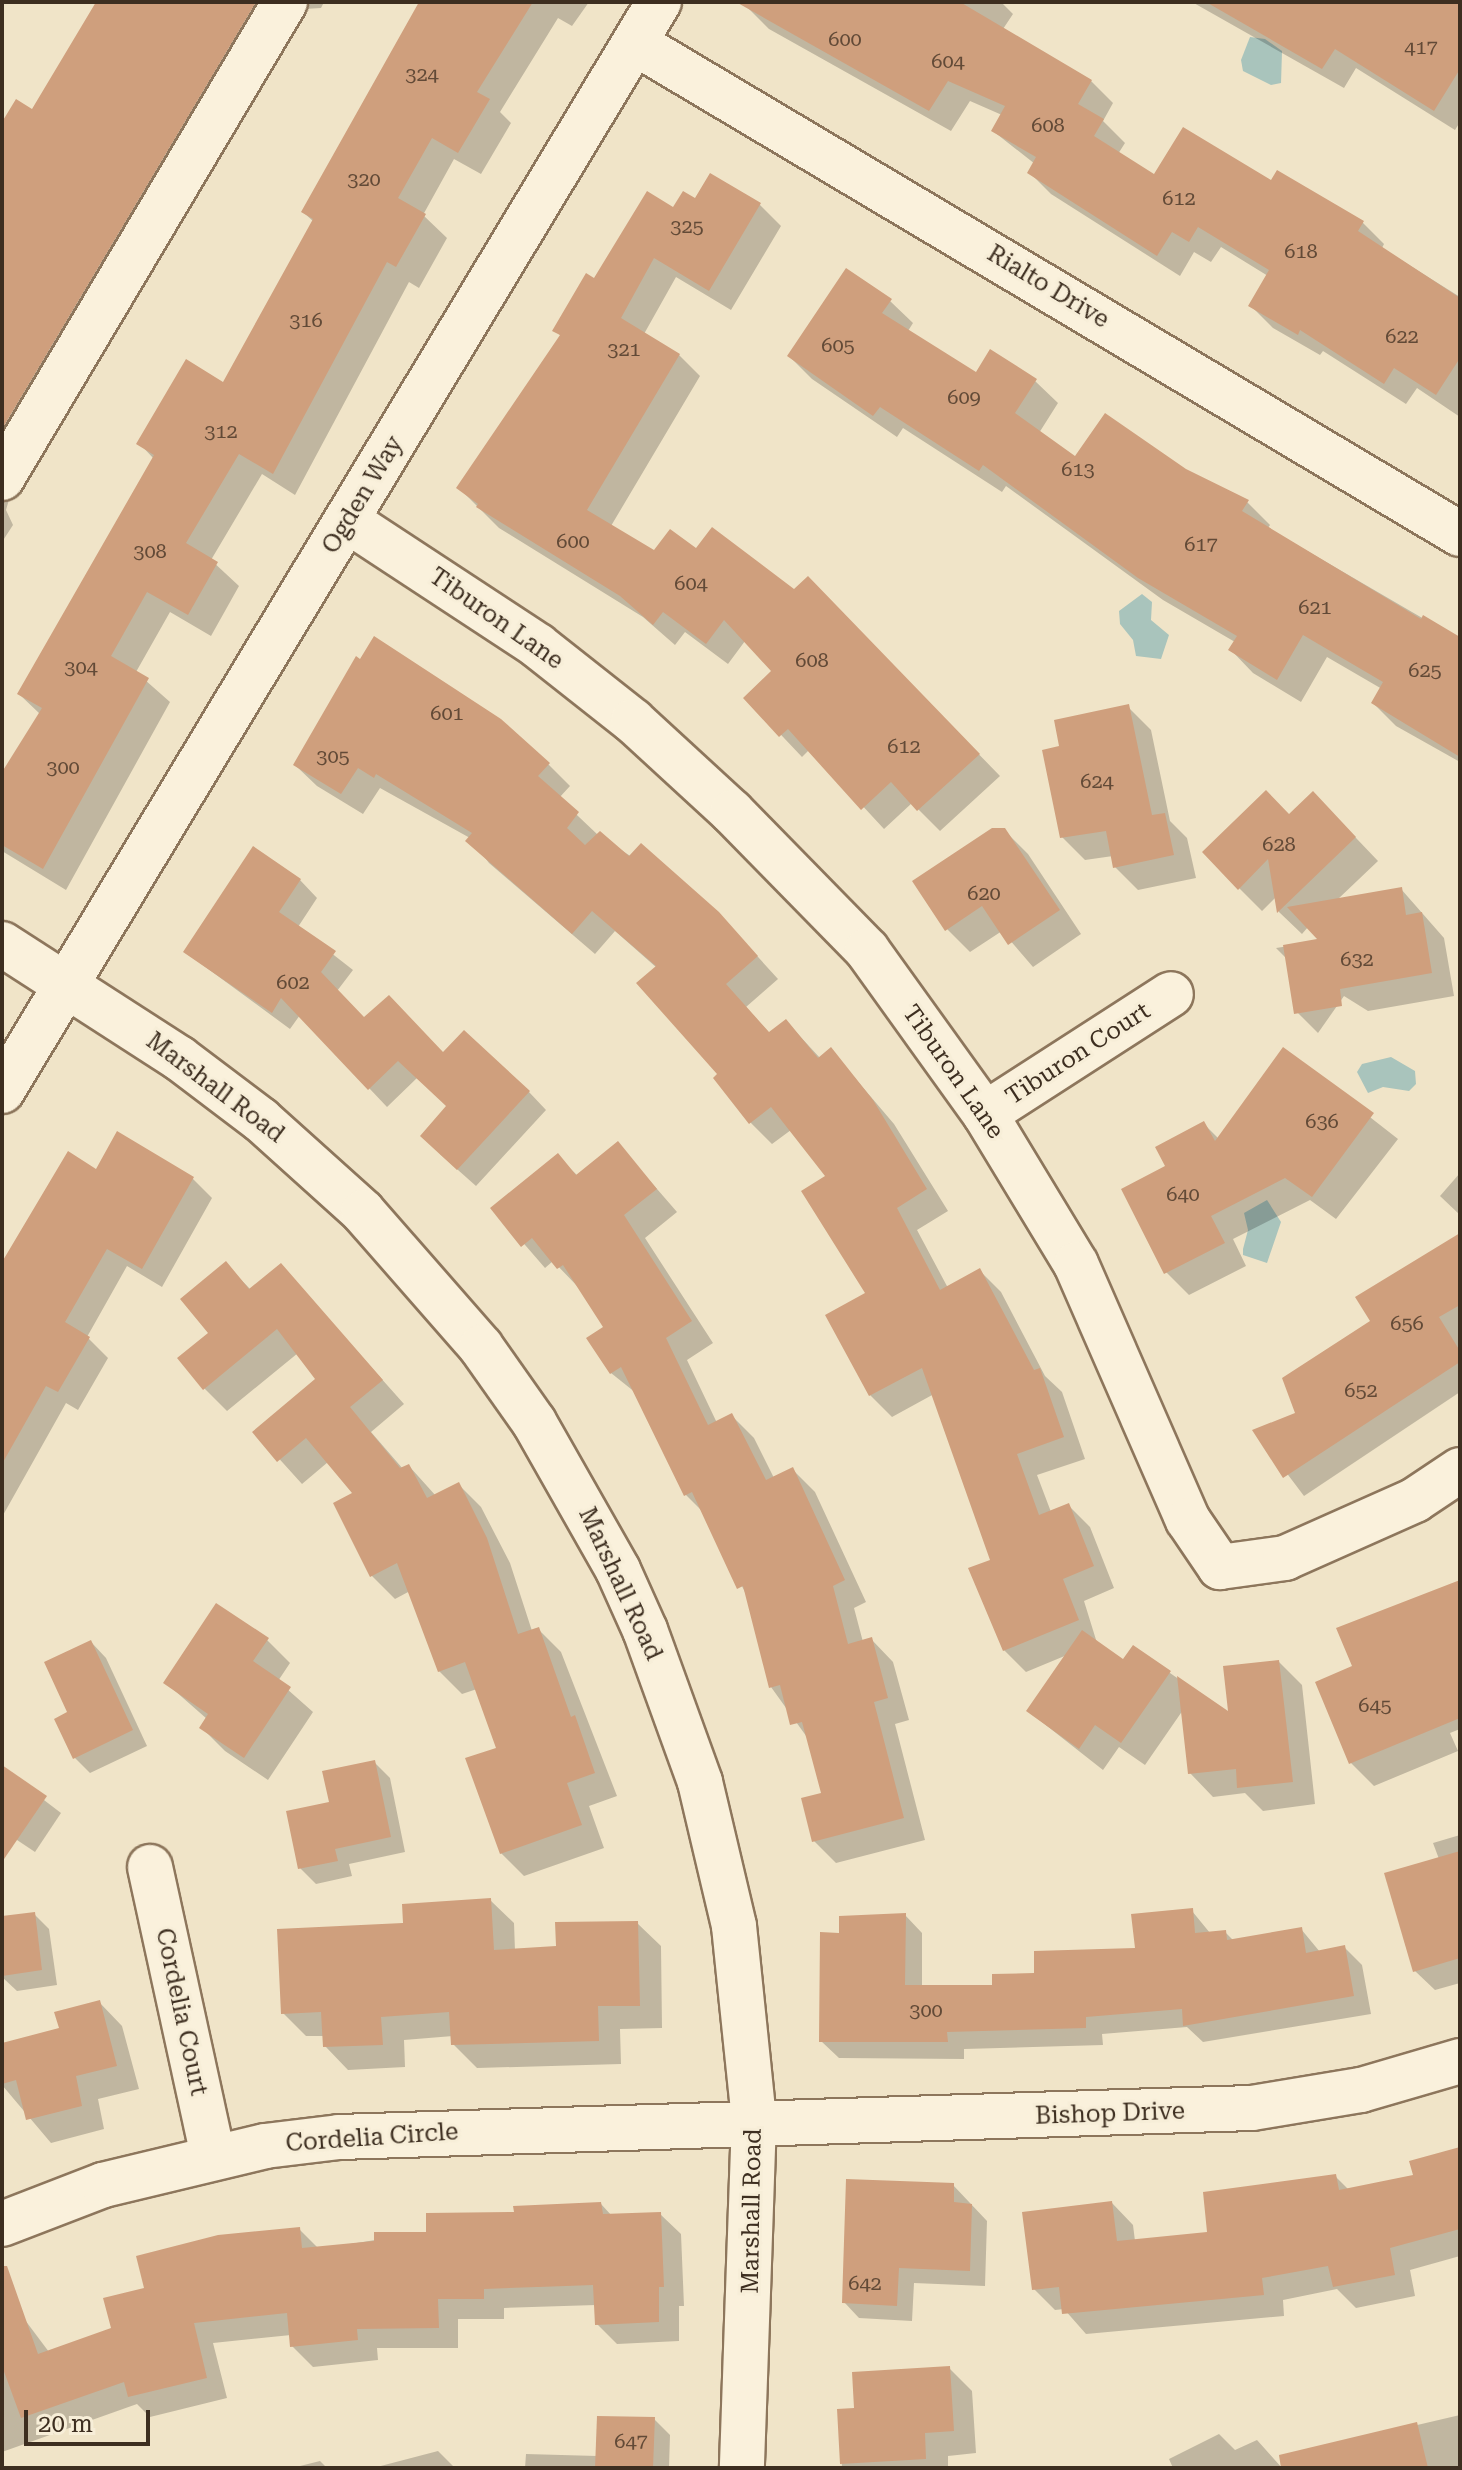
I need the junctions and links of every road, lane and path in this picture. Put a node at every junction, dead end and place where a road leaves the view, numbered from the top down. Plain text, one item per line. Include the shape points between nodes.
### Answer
1 (285, 2) edge
2 (659, 2) edge
3 (635, 43) junction
4 (2, 478) edge
5 (348, 521) junction
6 (1460, 534) edge
7 (2, 944) edge
8 (66, 986) junction
9 (1171, 994) dead end
10 (2, 1091) edge
11 (985, 1114) junction
12 (1460, 1470) edge
13 (150, 1867) dead end
14 (1460, 2061) edge
15 (754, 2120) junction
16 (213, 2157) junction
17 (2, 2224) edge
18 (742, 2468) edge

1 - 4 street
2 - 3 street, Ogden Way
3 - 5 street, Ogden Way
3 - 6 street, Rialto Drive
5 - 8 street, Ogden Way
5 - 11 street, Tiburon Lane via 538,646 633,721 732,812 867,950
7 - 8 street, Marshall Road
8 - 10 street
8 - 15 street, Marshall Road via 179,1058 330,1180 481,1347 542,1434 645,1630 700,1782 734,1926
9 - 11 street, Tiburon Court
11 - 12 street, Tiburon Lane via 1076,1264 1188,1520 1220,1567 1285,1558 1415,1500
13 - 16 street, Cordelia Court
14 - 15 street, Bishop Drive via 1361,2090 1252,2108 1143,2115
15 - 16 street, Cordelia Circle via 339,2137
15 - 18 street, Marshall Road
16 - 17 street, Cordelia Circle via 103,2185

